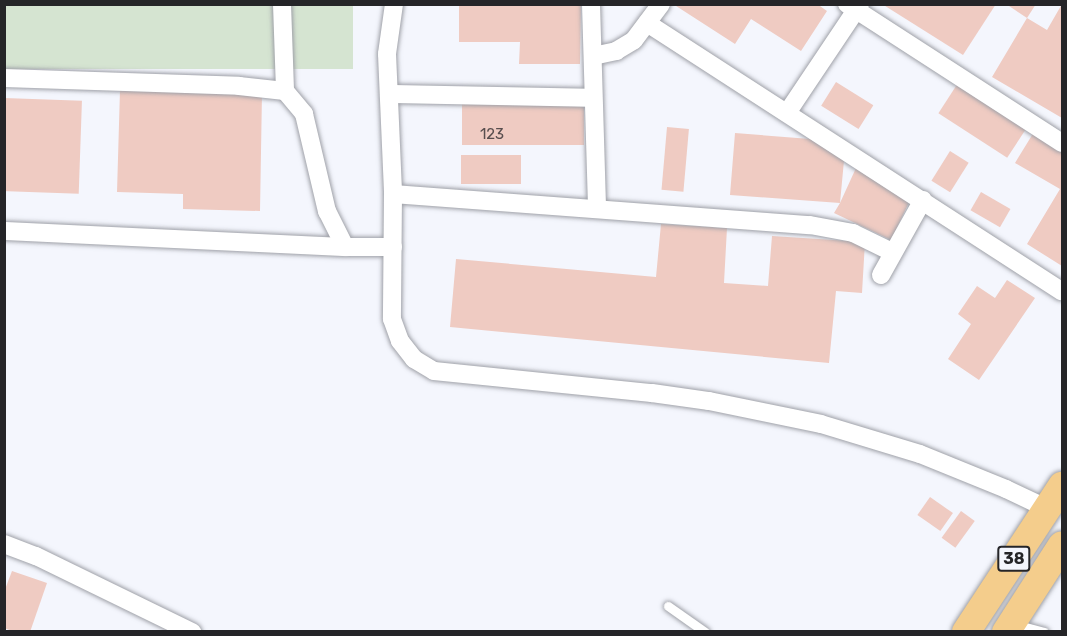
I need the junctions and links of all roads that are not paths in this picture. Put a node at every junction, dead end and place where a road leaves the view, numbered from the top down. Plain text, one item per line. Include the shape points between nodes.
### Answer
1 (282, 4) edge
2 (394, 4) edge
3 (591, 4) edge
4 (661, 4) edge
5 (854, 6) edge
6 (647, 23) junction
7 (593, 56) junction
8 (4, 78) edge
9 (285, 91) junction
10 (389, 94) junction
11 (593, 98) junction
12 (787, 113) junction
13 (1062, 143) edge
14 (393, 194) junction
15 (923, 200) junction
16 (597, 207) junction
17 (4, 231) edge
18 (345, 247) junction
19 (393, 247) junction
20 (892, 252) junction
21 (881, 275) dead end
22 (1062, 291) edge
23 (1055, 498) edge
24 (4, 544) edge
25 (1062, 545) edge
26 (668, 606) dead end
27 (1009, 628) edge
28 (192, 632) edge
29 (705, 632) edge
30 (966, 632) edge
31 (1044, 632) edge

1 - 9 street
2 - 10 street via 387,38
3 - 7 street
4 - 6 street
5 - 12 street
5 - 13 street
6 - 7 street via 626,46
6 - 12 street
7 - 11 street
8 - 9 street
9 - 18 street via 304,114 327,211
10 - 11 street
10 - 14 street
11 - 16 street
12 - 15 street
14 - 16 street
14 - 19 street
15 - 20 street
15 - 22 street
16 - 20 street via 831,228 873,241
17 - 18 street
18 - 19 street
19 - 23 street via 395,330 406,351 434,371 709,401 821,424 920,454 1006,489
20 - 21 street
23 - 30 main road, 38
24 - 28 street
25 - 27 main road, 38
26 - 29 lane
27 - 31 lane

